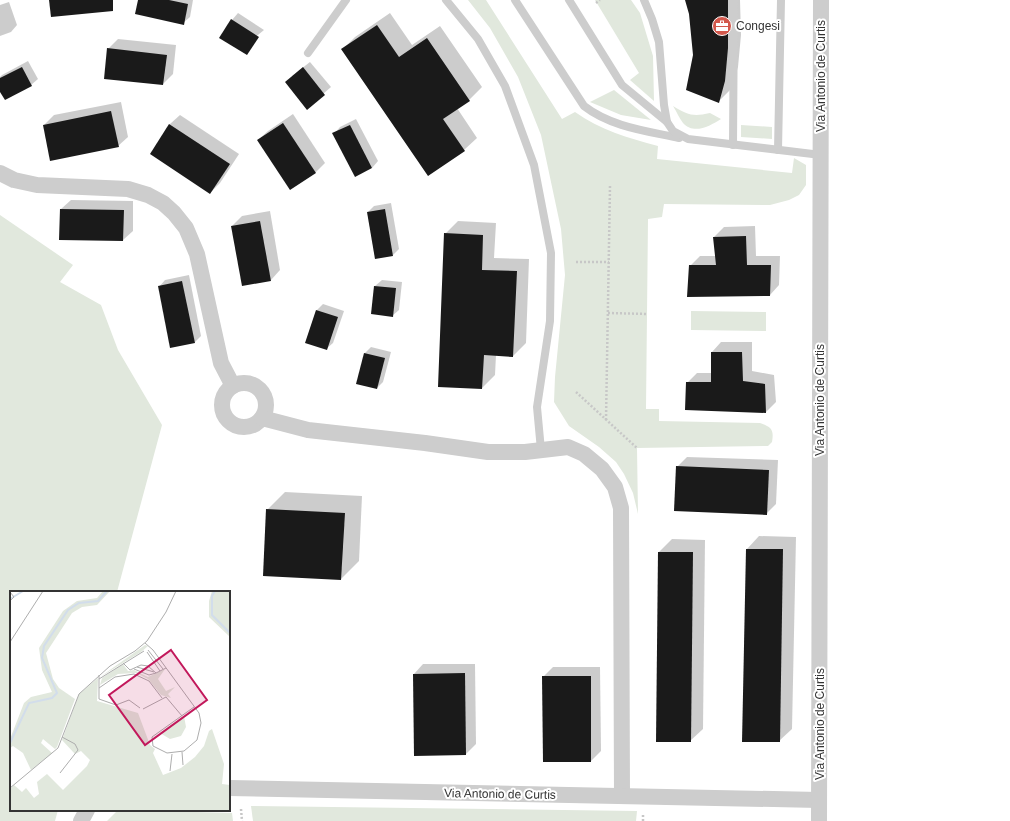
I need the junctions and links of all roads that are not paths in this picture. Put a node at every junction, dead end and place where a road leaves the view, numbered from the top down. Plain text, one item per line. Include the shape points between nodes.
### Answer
1 (346, 0) edge
2 (446, 0) edge
3 (516, 0) edge
4 (569, 0) edge
5 (644, 0) edge
6 (734, 0) edge
7 (781, 0) edge
8 (821, 0) edge
9 (308, 53) dead end
10 (667, 122) junction
11 (688, 139) junction
12 (733, 145) junction
13 (778, 150) junction
14 (821, 155) junction
15 (0, 173) edge
16 (232, 386) junction
17 (262, 418) junction
18 (541, 450) junction
19 (230, 788) edge
20 (622, 796) junction
21 (819, 800) junction
22 (86, 811) edge
23 (81, 821) edge
24 (819, 821) edge

1 - 9 lane
2 - 18 lane via 478,39 505,86 534,165 551,253 550,321 538,407
3 - 11 lane via 584,106 612,122
4 - 10 lane via 622,86
5 - 10 lane via 659,42
6 - 12 lane
7 - 13 lane
8 - 14 street, Via Antonio de Curtis
10 - 11 lane via 673,131
11 - 12 lane
12 - 13 lane
13 - 14 lane
14 - 21 street, Via Antonio de Curtis
15 - 16 street via 14,180 37,185 128,189 148,195 174,213 186,228 197,254 221,363
16 - 17 street via 239,383 252,384 262,392 267,405
16 - 17 street via 222,402 225,416 229,421 246,427 252,426
17 - 18 street via 308,430 488,452
18 - 20 street via 568,447 584,454 602,469 615,487 621,508
19 - 20 street, Via Antonio de Curtis
20 - 21 street, Via Antonio de Curtis
21 - 24 street, Via Antonio de Curtis
22 - 23 street

